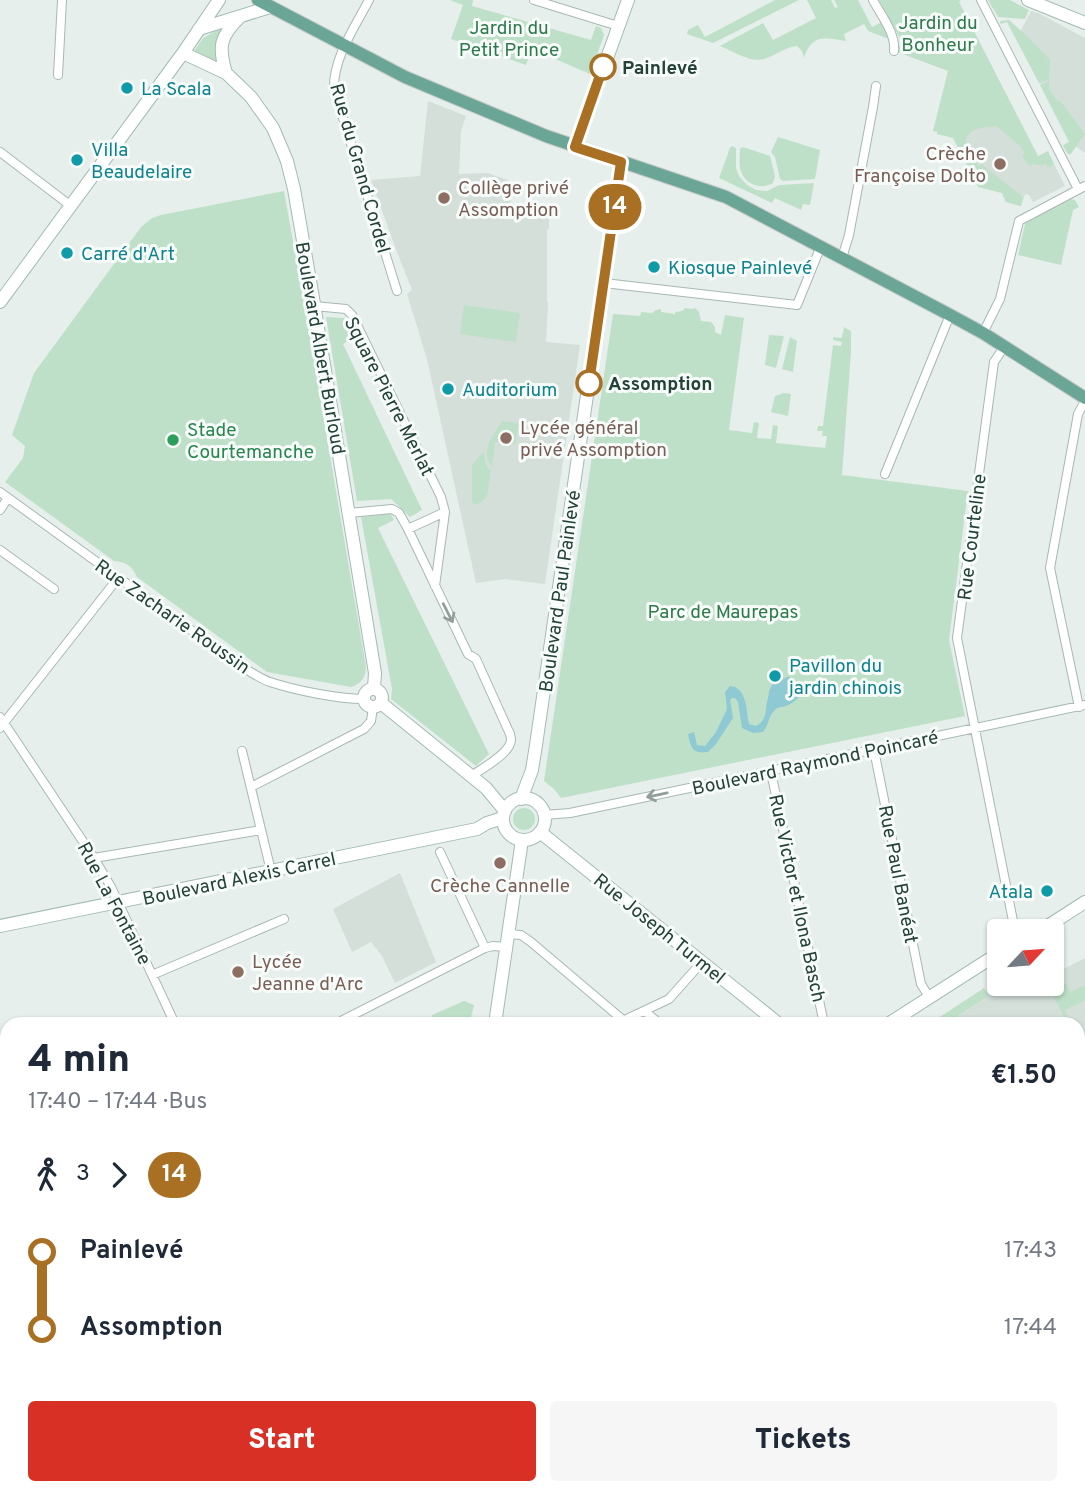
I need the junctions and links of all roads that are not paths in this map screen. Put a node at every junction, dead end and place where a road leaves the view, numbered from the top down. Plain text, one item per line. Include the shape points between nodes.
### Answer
1 (62, 0) edge
2 (219, 0) edge
3 (258, 0) edge
4 (369, 0) edge
5 (534, 0) edge
6 (628, 0) edge
7 (873, 0) edge
8 (981, 0) edge
9 (1028, 0) edge
10 (1049, 4) edge
11 (270, 8) junction
12 (241, 16) junction
13 (1085, 23) edge
14 (618, 26) junction
15 (199, 29) junction
16 (345, 46) junction
17 (894, 51) dead end
18 (183, 53) junction
19 (226, 73) junction
20 (58, 75) dead end
21 (876, 86) dead end
22 (575, 147) junction
23 (0, 152) edge
24 (621, 162) junction
25 (1083, 189) edge
26 (71, 205) junction
27 (821, 246) junction
28 (842, 258) junction
29 (604, 283) junction
30 (397, 291) dead end
31 (0, 302) edge
32 (314, 306) junction
33 (950, 315) junction
34 (983, 333) junction
35 (1004, 347) junction
36 (1085, 399) edge
37 (885, 474) dead end
38 (0, 492) edge
39 (8, 498) junction
40 (0, 510) edge
41 (446, 512) junction
42 (349, 513) junction
43 (408, 529) junction
44 (0, 550) edge
45 (118, 578) junction
46 (435, 586) junction
47 (54, 589) dead end
48 (373, 703) junction
49 (1082, 706) edge
50 (1, 723) edge
51 (975, 729) junction
52 (874, 750) junction
53 (242, 751) dead end
54 (532, 770) junction
55 (771, 772) junction
56 (471, 776) junction
57 (251, 788) junction
58 (534, 801) junction
59 (510, 807) junction
60 (544, 815) junction
61 (477, 829) junction
62 (261, 830) junction
63 (507, 831) junction
64 (540, 832) junction
65 (522, 840) junction
66 (440, 852) dead end
67 (94, 858) junction
68 (271, 870) junction
69 (117, 902) junction
70 (1085, 902) edge
71 (284, 919) dead end
72 (1013, 919) edge
73 (1059, 919) edge
74 (0, 926) edge
75 (508, 940) junction
76 (485, 948) junction
77 (702, 961) junction
78 (987, 961) edge
79 (152, 975) junction
80 (929, 997) junction
81 (646, 1010) junction
82 (172, 1017) edge
83 (355, 1017) edge
84 (496, 1017) edge
85 (614, 1017) edge
86 (630, 1017) edge
87 (649, 1017) edge
88 (770, 1017) edge
89 (823, 1017) edge
90 (899, 1017) edge

1 - 20 street
2 - 15 street
3 - 11 main road
4 - 16 street, Rue du Grand Cordel
5 - 14 street
6 - 14 street
7 - 17 street via 893,38
8 - 25 street
9 - 10 street
10 - 13 street
11 - 12 street
11 - 16 main road
12 - 15 street
12 - 19 street via 224,34
14 - 22 street
15 - 18 street
16 - 22 main road
16 - 30 street, Rue du Grand Cordel via 333,76 334,89
18 - 19 street, Boulevard Albert Burloud
18 - 26 street
19 - 32 street, Boulevard Albert Burloud via 273,128 287,161
21 - 28 street
22 - 24 main road
23 - 26 street
24 - 27 main road via 726,197
24 - 29 street, Boulevard Paul Painlevé
25 - 34 street via 1019,221 1000,299
26 - 31 street
27 - 28 main road
27 - 29 street via 797,305
28 - 33 main road
29 - 54 street, Boulevard Paul Painlevé
32 - 41 street, Square Pierre Merlat via 350,311
32 - 42 street, Boulevard Albert Burloud
33 - 34 main road
33 - 37 street
34 - 35 main road
35 - 36 main road
35 - 51 street, Rue Courteline via 994,362 957,638
36 - 49 street via 1078,414 1050,568
38 - 39 street, Rue Zacharie Roussin
39 - 40 street
39 - 45 street, Rue Zacharie Roussin
41 - 43 street
41 - 46 street
42 - 43 street via 392,509
42 - 48 street, Boulevard Albert Burloud via 374,688 381,693
43 - 46 street
44 - 47 street
45 - 48 street, Rue Zacharie Roussin via 262,678
45 - 50 street
46 -> 56 street via 468,654 476,659 511,738 507,749
48 - 56 street
48 - 57 street via 371,721 364,730
49 - 51 street, Boulevard Raymond Poincaré
50 - 67 street, Rue La Fontaine
51 - 52 street, Boulevard Raymond Poincaré
51 - 72 street, Rue Courteline
52 - 55 street, Boulevard Raymond Poincaré
52 - 80 street, Rue Paul Banéat via 921,984
53 - 57 street
54 - 58 street, Boulevard Paul Painlevé
54 - 59 street, Boulevard Paul Painlevé
55 -> 60 street, Boulevard Raymond Poincaré
55 - 89 street, Rue Victor et Ilona Basch
56 - 59 street
57 - 62 street
58 - 59 street
58 - 60 street
59 - 61 street, Boulevard Alexis Carrel
59 - 63 street via 504,825
60 - 64 street
61 - 63 street, Boulevard Alexis Carrel
61 - 68 street, Boulevard Alexis Carrel
62 - 67 street
62 - 68 street
63 - 65 street
64 - 65 street
64 - 77 street, Rue Joseph Turmel
65 - 75 street
66 - 76 street
67 - 69 street, Rue La Fontaine
68 - 69 street, Boulevard Alexis Carrel
69 - 74 street, Boulevard Alexis Carrel
69 - 79 street, Rue La Fontaine
70 - 73 street
71 - 79 street
75 - 76 street
75 - 84 street
75 - 85 street via 521,935 531,942
76 - 83 street
77 - 81 street via 669,999
77 - 88 street, Rue Joseph Turmel
78 - 80 street
79 - 82 street, Rue La Fontaine
80 - 90 street
81 - 86 street
81 - 87 street

